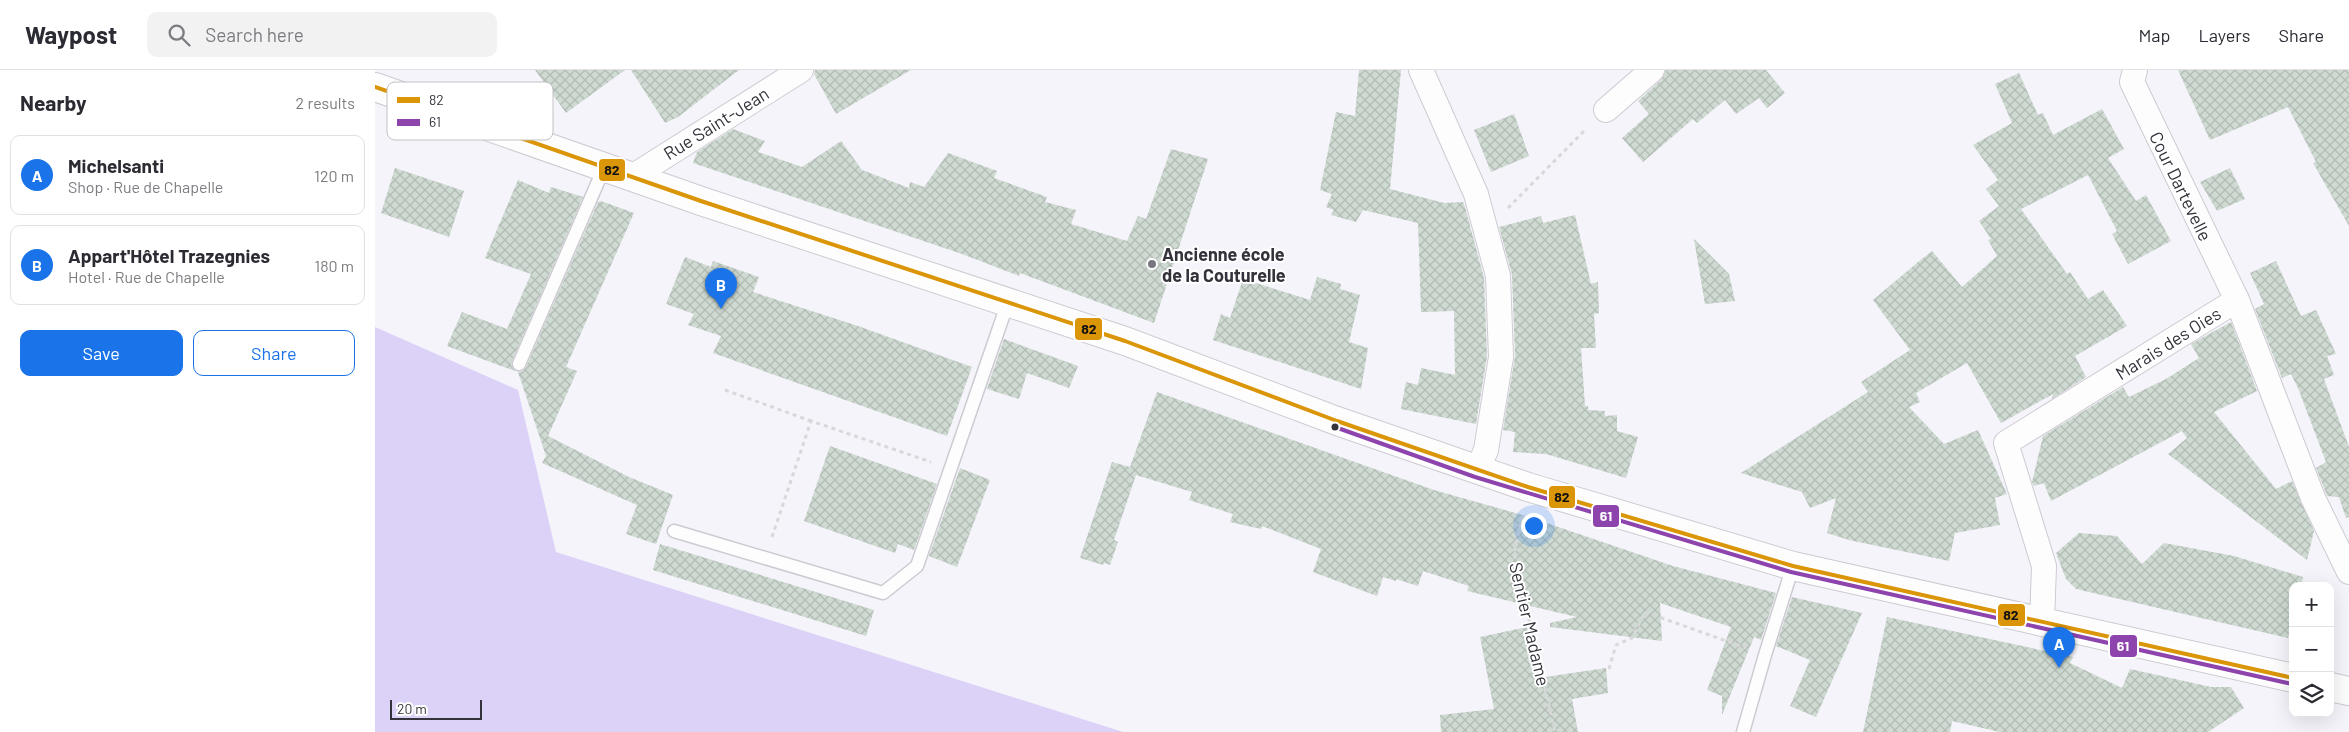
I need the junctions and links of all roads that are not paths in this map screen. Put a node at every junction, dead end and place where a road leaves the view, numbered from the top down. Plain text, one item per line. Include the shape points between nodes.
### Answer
1 (801, 70) edge
2 (1421, 70) edge
3 (1652, 70) edge
4 (2135, 70) edge
5 (375, 88) edge
6 (387, 92) edge
7 (1606, 110) road end
8 (524, 140) edge
9 (604, 168) junction
10 (632, 177) junction
11 (2237, 300) junction
12 (1007, 302) junction
13 (519, 364) dead end
14 (1477, 471) junction
15 (674, 531) dead end
16 (1793, 566) junction
17 (2349, 572) edge
18 (2042, 622) junction
19 (2289, 677) edge
20 (2334, 688) edge
21 (2349, 691) edge
22 (1743, 732) edge

1 - 10 street, Rue Saint-Jean
2 - 14 street via 1476,194 1498,276 1501,357 1486,450
3 - 7 street
4 - 11 street, Cour Dartevelle via 2132,82
5 - 6 main road
8 - 9 main road
9 - 10 main road
9 - 13 lane
10 - 12 main road
11 - 17 street, Marais des Oies via 2313,498
11 - 18 street, Marais des Oies via 2006,442 2044,566
12 - 14 main road via 1125,341
12 - 15 lane via 917,566 883,593
14 - 16 main road
16 - 18 main road
16 - 22 lane
18 - 19 main road
20 - 21 main road

